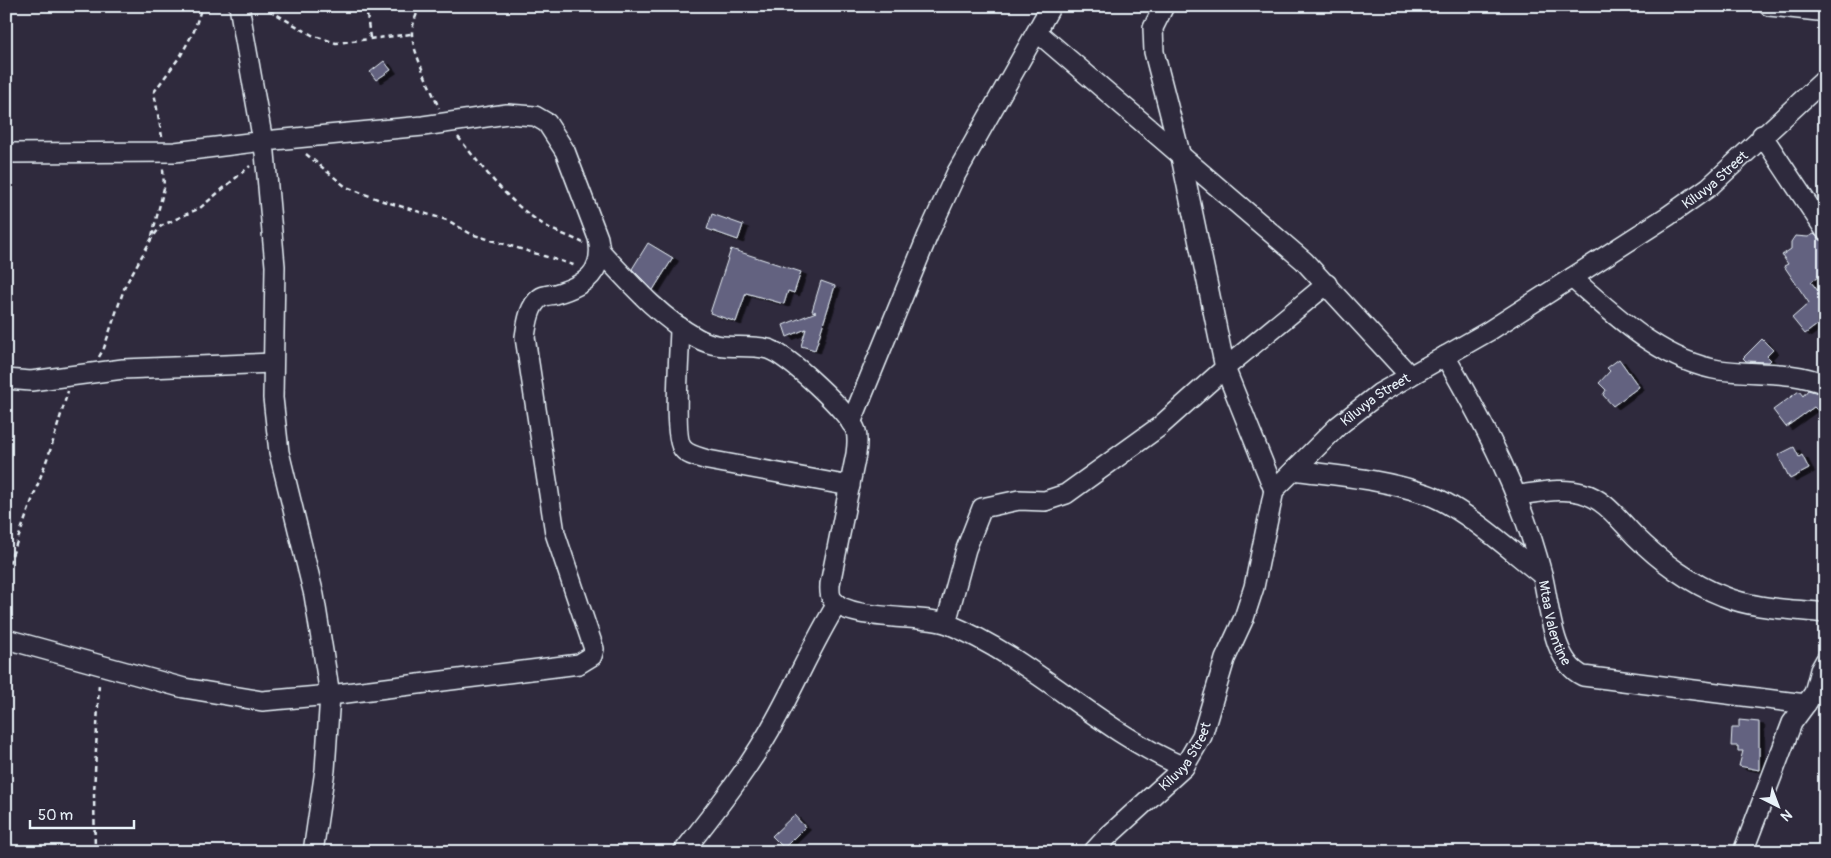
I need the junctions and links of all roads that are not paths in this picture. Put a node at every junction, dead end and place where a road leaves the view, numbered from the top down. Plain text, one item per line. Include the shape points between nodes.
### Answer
1 (239, 6) edge
2 (1051, 6) edge
3 (1164, 6) edge
4 (1769, 6) edge
5 (1820, 10) edge
6 (1037, 32) junction
7 (1825, 79) edge
8 (1762, 135) junction
9 (264, 147) junction
10 (6, 153) edge
11 (1181, 157) junction
12 (1825, 230) edge
13 (601, 252) junction
14 (1572, 278) junction
15 (1327, 284) junction
16 (680, 327) junction
17 (1445, 356) junction
18 (273, 363) junction
19 (1225, 368) junction
20 (1410, 376) junction
21 (6, 379) edge
22 (1825, 384) edge
23 (851, 423) junction
24 (1294, 470) junction
25 (850, 486) junction
26 (1274, 490) junction
27 (1517, 495) junction
28 (1542, 575) junction
29 (837, 604) junction
30 (1825, 612) edge
31 (946, 623) junction
32 (6, 639) edge
33 (1825, 661) edge
34 (330, 695) junction
35 (1806, 704) junction
36 (1184, 768) junction
37 (313, 852) edge
38 (683, 852) edge
39 (1094, 852) edge
40 (1743, 852) edge

1 - 9 street
2 - 6 street
3 - 11 street via 1153,28 1154,52
4 - 5 street
6 - 11 street
6 - 23 street via 956,174
7 - 8 street, Kiluvya Street
8 - 12 street
8 - 14 street, Kiluvya Street via 1709,186
9 - 10 street via 161,152
9 - 13 street via 288,138 507,114 535,116 547,123 565,151
9 - 18 street via 275,266
11 - 15 street
11 - 19 street
13 - 16 street
13 - 34 street via 595,273 580,285 540,298 530,311 525,337 555,533 594,649 592,656 579,664
14 - 17 street, Kiluvya Street via 1489,332
14 - 22 street via 1638,332 1691,363 1742,373 1791,374
15 - 19 street
15 - 20 street
16 - 23 street via 709,345 768,350 782,356 811,379
16 - 25 street via 677,417 682,448 690,455 708,460
17 - 20 street, Kiluvya Street
17 - 27 street, Mtaa Valentine via 1486,428
18 - 21 street via 123,369 31,380
18 - 34 street via 279,452 314,596
19 - 26 street
19 - 31 street via 1158,427 1066,494 1045,501 1019,500 982,508 966,549
20 - 24 street, Kiluvya Street via 1380,393 1338,426
23 - 25 street via 857,439
24 - 26 street, Kiluvya Street
24 - 28 street via 1372,480 1427,494 1456,509
25 - 29 street via 830,584 829,594
26 - 36 street, Kiluvya Street via 1254,587 1244,618 1225,659 1202,736
27 - 28 street, Mtaa Valentine
27 - 30 street via 1560,491 1582,493 1598,500 1678,571 1723,596 1766,607
28 - 35 street, Mtaa Valentine via 1563,658 1572,672 1601,679
29 - 31 street via 877,615
29 - 38 street via 817,636 776,720 722,802
31 - 36 street via 989,644 1157,756
32 - 34 street via 184,688 262,701
33 - 35 street via 1814,693
34 - 37 street via 325,770
35 - 40 street via 1792,723
36 - 39 street, Kiluvya Street

